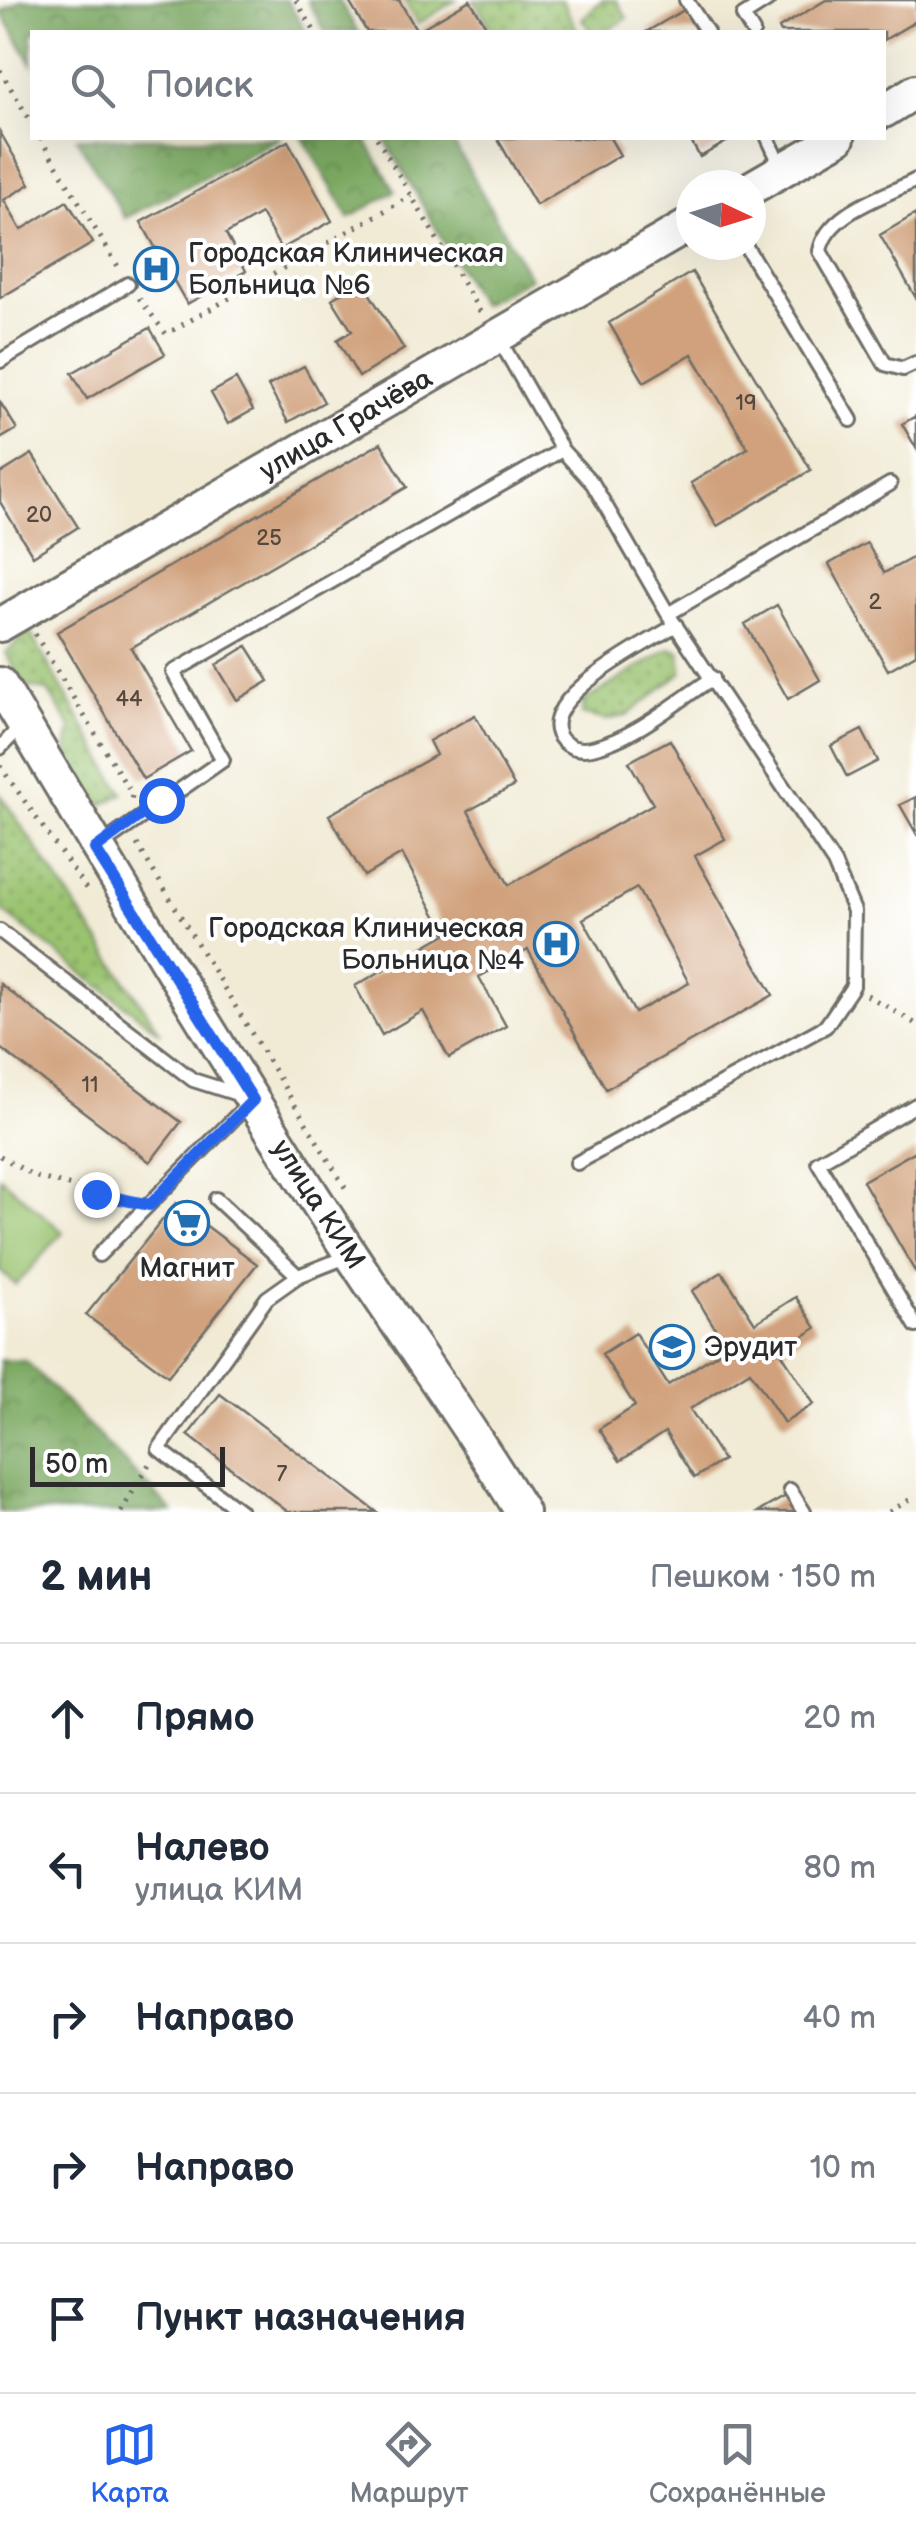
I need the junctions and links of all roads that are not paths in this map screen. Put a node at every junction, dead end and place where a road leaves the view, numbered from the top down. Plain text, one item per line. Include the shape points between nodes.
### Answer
1 (686, 0) edge
2 (768, 0) edge
3 (706, 30) edge
4 (753, 30) edge
5 (916, 92) edge
6 (886, 109) edge
7 (769, 140) edge
8 (826, 140) edge
9 (782, 170) junction
10 (766, 179) edge
11 (916, 180) edge
12 (676, 233) edge
13 (754, 260) edge
14 (128, 284) road end
15 (497, 337) junction
16 (0, 361) edge
17 (916, 363) edge
18 (851, 420) dead end
19 (562, 450) junction
20 (890, 484) dead end
21 (672, 620) junction
22 (15, 626) edge
23 (713, 678) junction
24 (0, 684) edge
25 (24, 724) junction
26 (0, 748) edge
27 (95, 849) junction
28 (0, 930) edge
29 (253, 1100) junction
30 (916, 1104) edge
31 (577, 1164) dead end
32 (216, 1199) dead end
33 (99, 1255) dead end
34 (352, 1255) junction
35 (298, 1276) junction
36 (916, 1326) edge
37 (790, 1490) dead end
38 (241, 1512) edge
39 (522, 1512) edge
40 (804, 1512) edge

1 - 3 lane
2 - 4 lane via 743,16
5 - 6 street
7 - 9 lane
8 - 9 street
9 - 10 street
11 - 17 lane via 836,221 820,250 884,364 903,369
12 - 15 street, улица Грачёва
13 - 18 lane
14 - 16 lane
15 - 19 lane
15 - 22 street, улица Грачёва
19 - 21 lane via 593,484
19 - 27 lane via 173,672 223,760
20 - 21 lane
21 - 23 lane
21 - 23 lane via 575,690 560,709 560,738 588,749 610,742
23 - 31 lane via 834,863 854,912 853,986 826,1026
24 - 25 street, улица КИМ
25 - 26 lane
25 - 27 street, улица КИМ
27 - 29 street, улица КИМ
28 - 29 lane via 194,1080
29 - 33 lane
29 - 34 street, улица КИМ
30 - 36 lane via 818,1162
32 - 35 lane
34 - 35 lane
34 - 39 street, улица КИМ
35 - 38 lane via 268,1298 158,1448
37 - 40 lane

